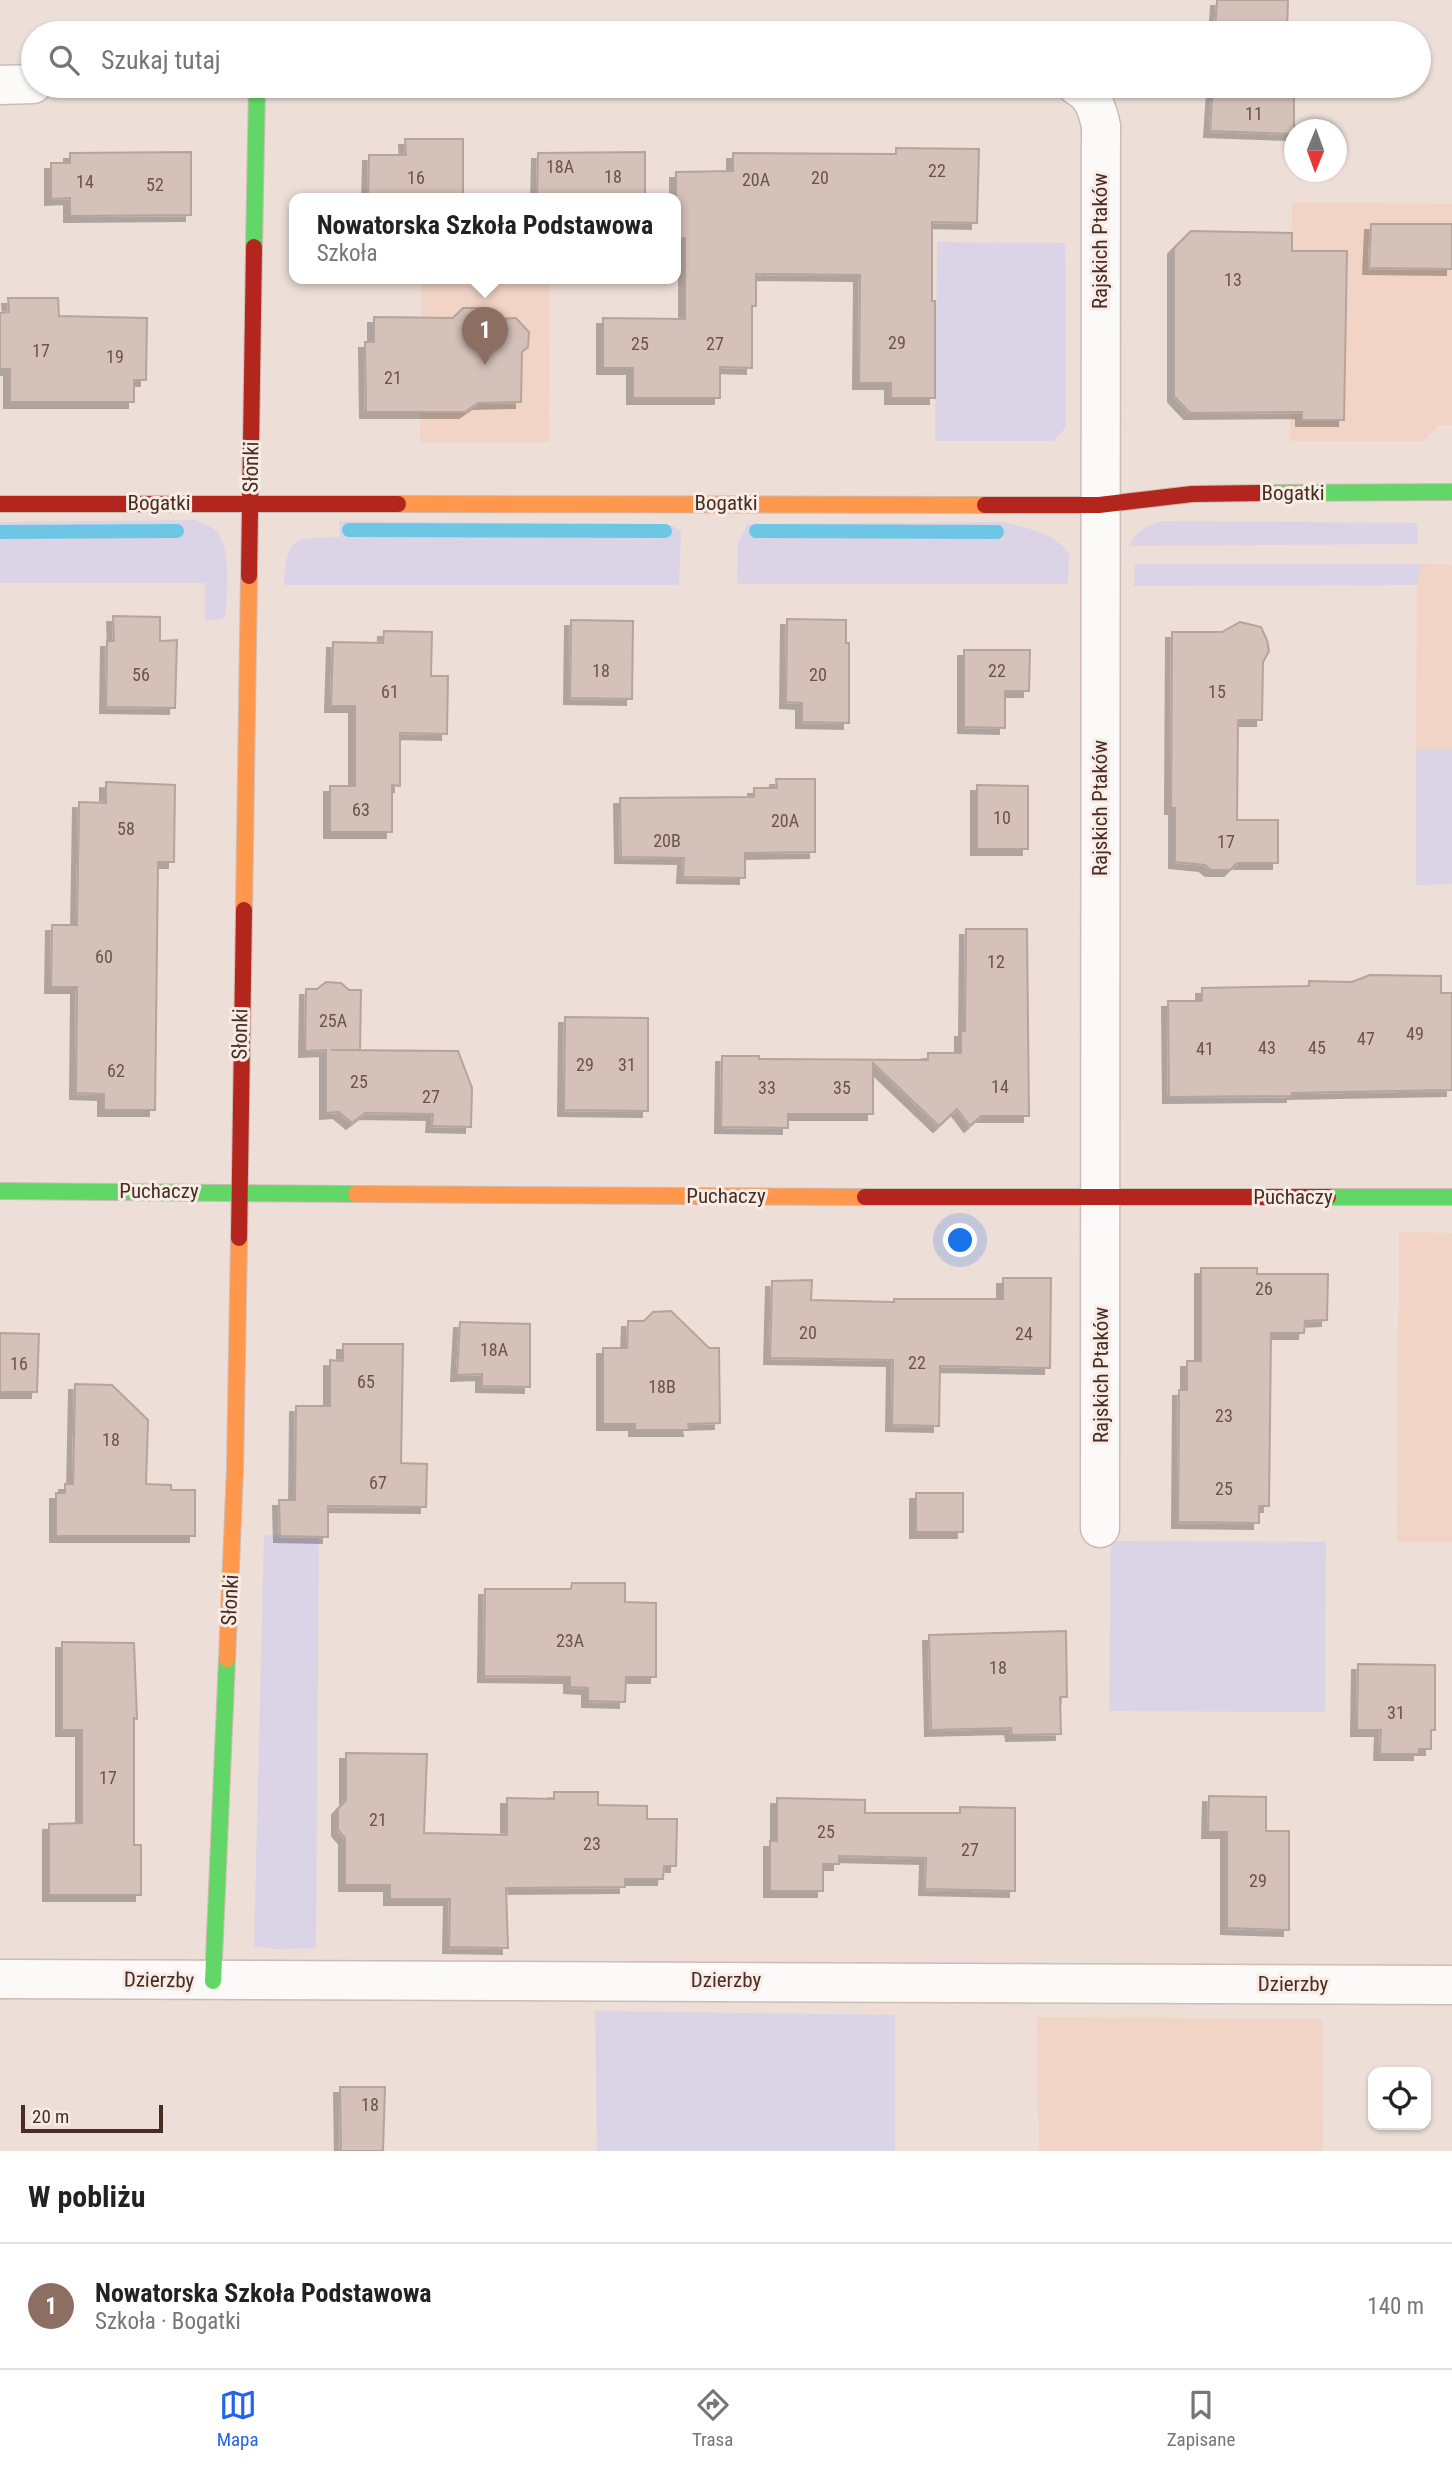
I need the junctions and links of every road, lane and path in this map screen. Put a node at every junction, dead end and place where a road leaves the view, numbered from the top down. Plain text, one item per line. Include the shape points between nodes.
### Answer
1 (0, 85) edge
2 (21, 85) edge
3 (257, 98) edge
4 (1090, 98) edge
5 (1452, 492) edge
6 (251, 503) junction
7 (0, 504) edge
8 (1099, 505) junction
9 (0, 1191) edge
10 (237, 1192) junction
11 (1102, 1197) junction
12 (1452, 1198) edge
13 (1100, 1528) dead end
14 (0, 1979) edge
15 (212, 1981) junction
16 (1452, 1985) edge

1 - 2 street
3 - 6 street, Słonki
4 - 8 street, Rajskich Ptaków via 1101,125
5 - 8 street, Bogatki via 1192,494
6 - 7 street, Bogatki
6 - 8 street, Bogatki
6 - 10 street, Słonki
8 - 11 street, Rajskich Ptaków
9 - 10 street, Puchaczy
10 - 11 street, Puchaczy
10 - 15 street, Słonki via 233,1531
11 - 12 street, Puchaczy
11 - 13 street, Rajskich Ptaków
14 - 15 street, Dzierzby
15 - 16 street, Dzierzby

